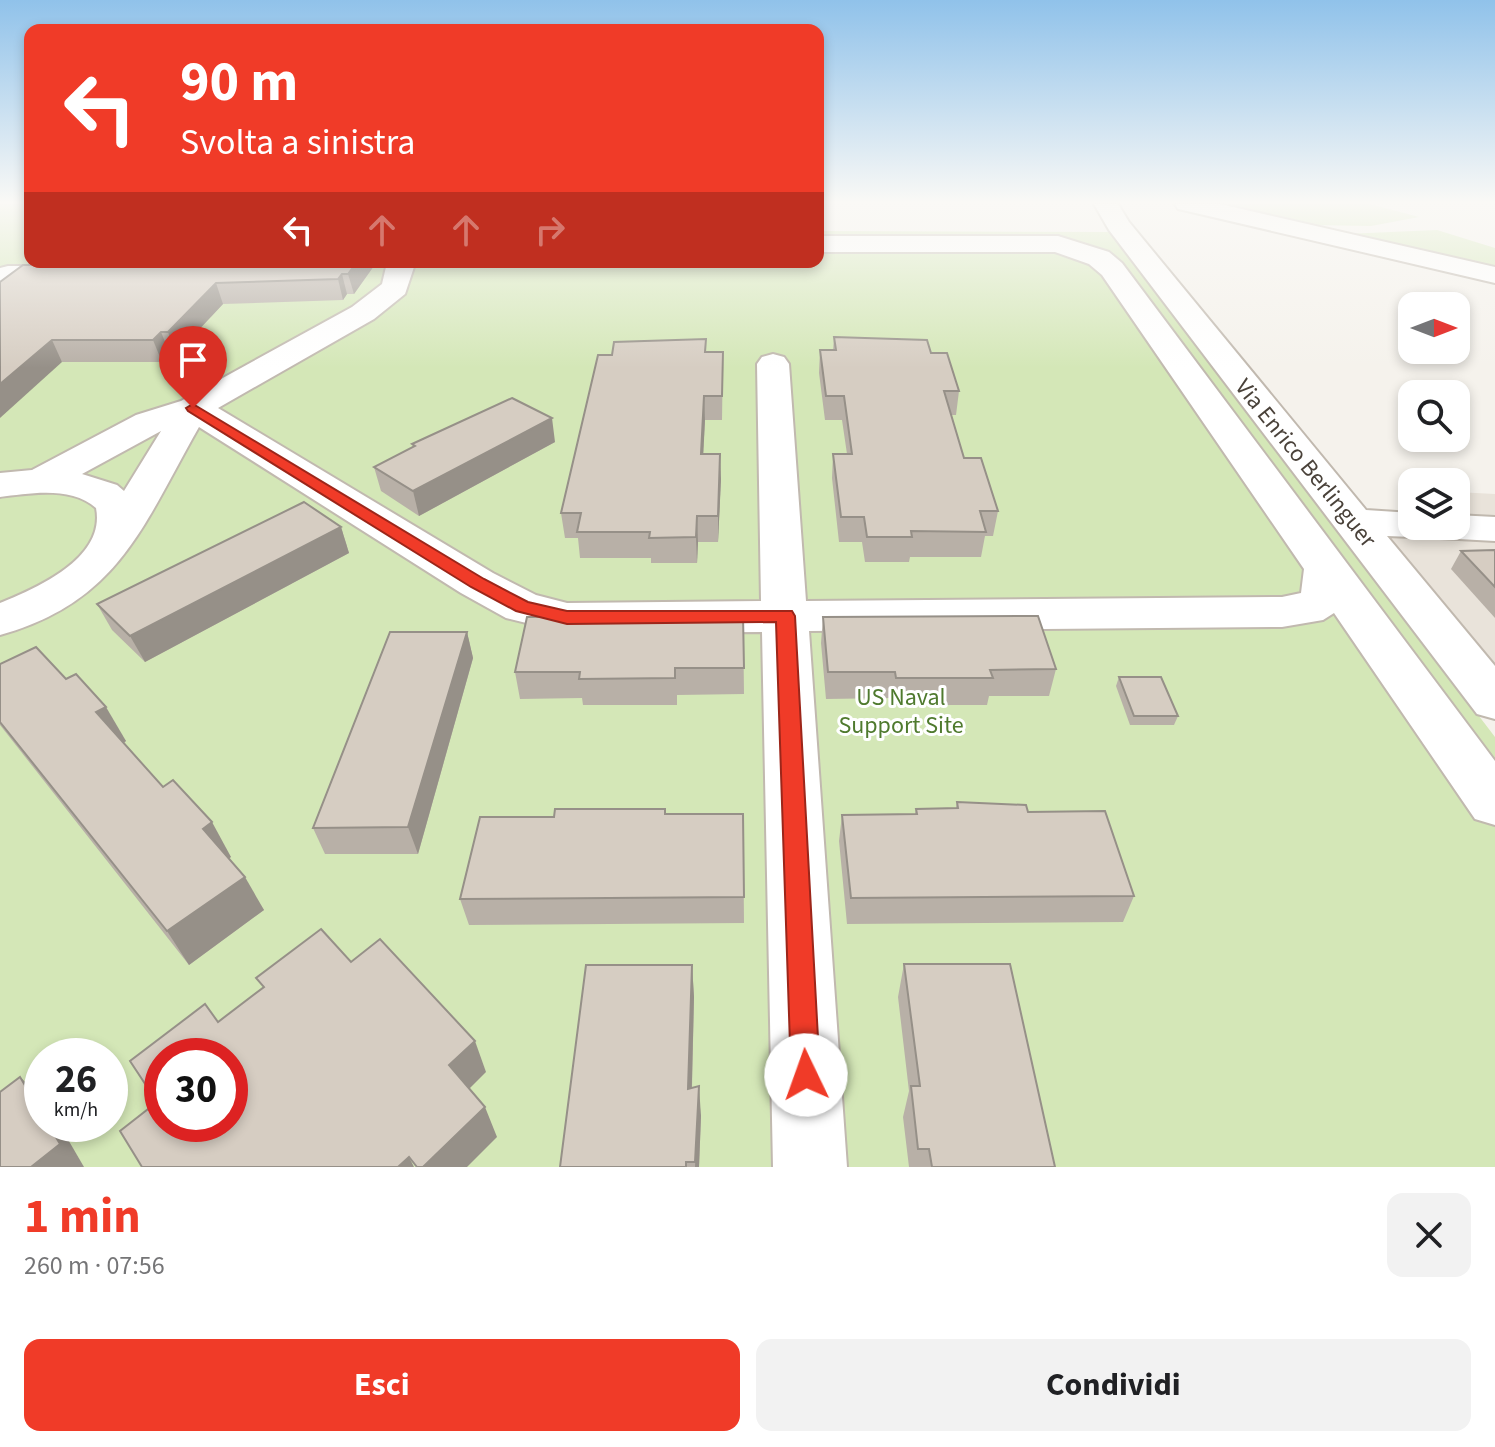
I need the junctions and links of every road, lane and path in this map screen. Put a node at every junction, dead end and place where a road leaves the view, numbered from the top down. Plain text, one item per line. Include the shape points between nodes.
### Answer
1 (1100, 258) edge
2 (1129, 258) edge
3 (1423, 258) edge
4 (146, 268) edge
5 (400, 268) edge
6 (1495, 275) edge
7 (0, 277) edge
8 (773, 364) dead end
9 (193, 408) junction
10 (43, 480) junction
11 (0, 485) edge
12 (1353, 521) junction
13 (1398, 524) edge
14 (1470, 528) edge
15 (1495, 529) edge
16 (111, 544) junction
17 (1326, 566) junction
18 (1282, 612) junction
19 (785, 616) junction
20 (0, 620) edge
21 (1397, 666) junction
22 (1495, 701) edge
23 (1495, 803) edge
24 (810, 1167) edge

1 - 17 street
2 - 12 street, Via Enrico Berlinguer
3 - 6 street
4 - 7 street via 128,274
5 - 9 street via 395,288 363,313
8 - 19 street
9 - 10 street via 149,423
9 - 16 street
9 - 19 street via 522,607 567,618
10 - 11 street
10 - 16 street via 99,491 115,504 119,522
12 - 13 street
12 - 22 street, Via Enrico Berlinguer
14 - 15 street
16 - 20 street via 89,570 52,596
17 - 18 street via 1322,600 1307,609
17 - 21 street
18 - 19 street
18 - 21 street via 1337,629
19 - 24 street
21 - 23 street

